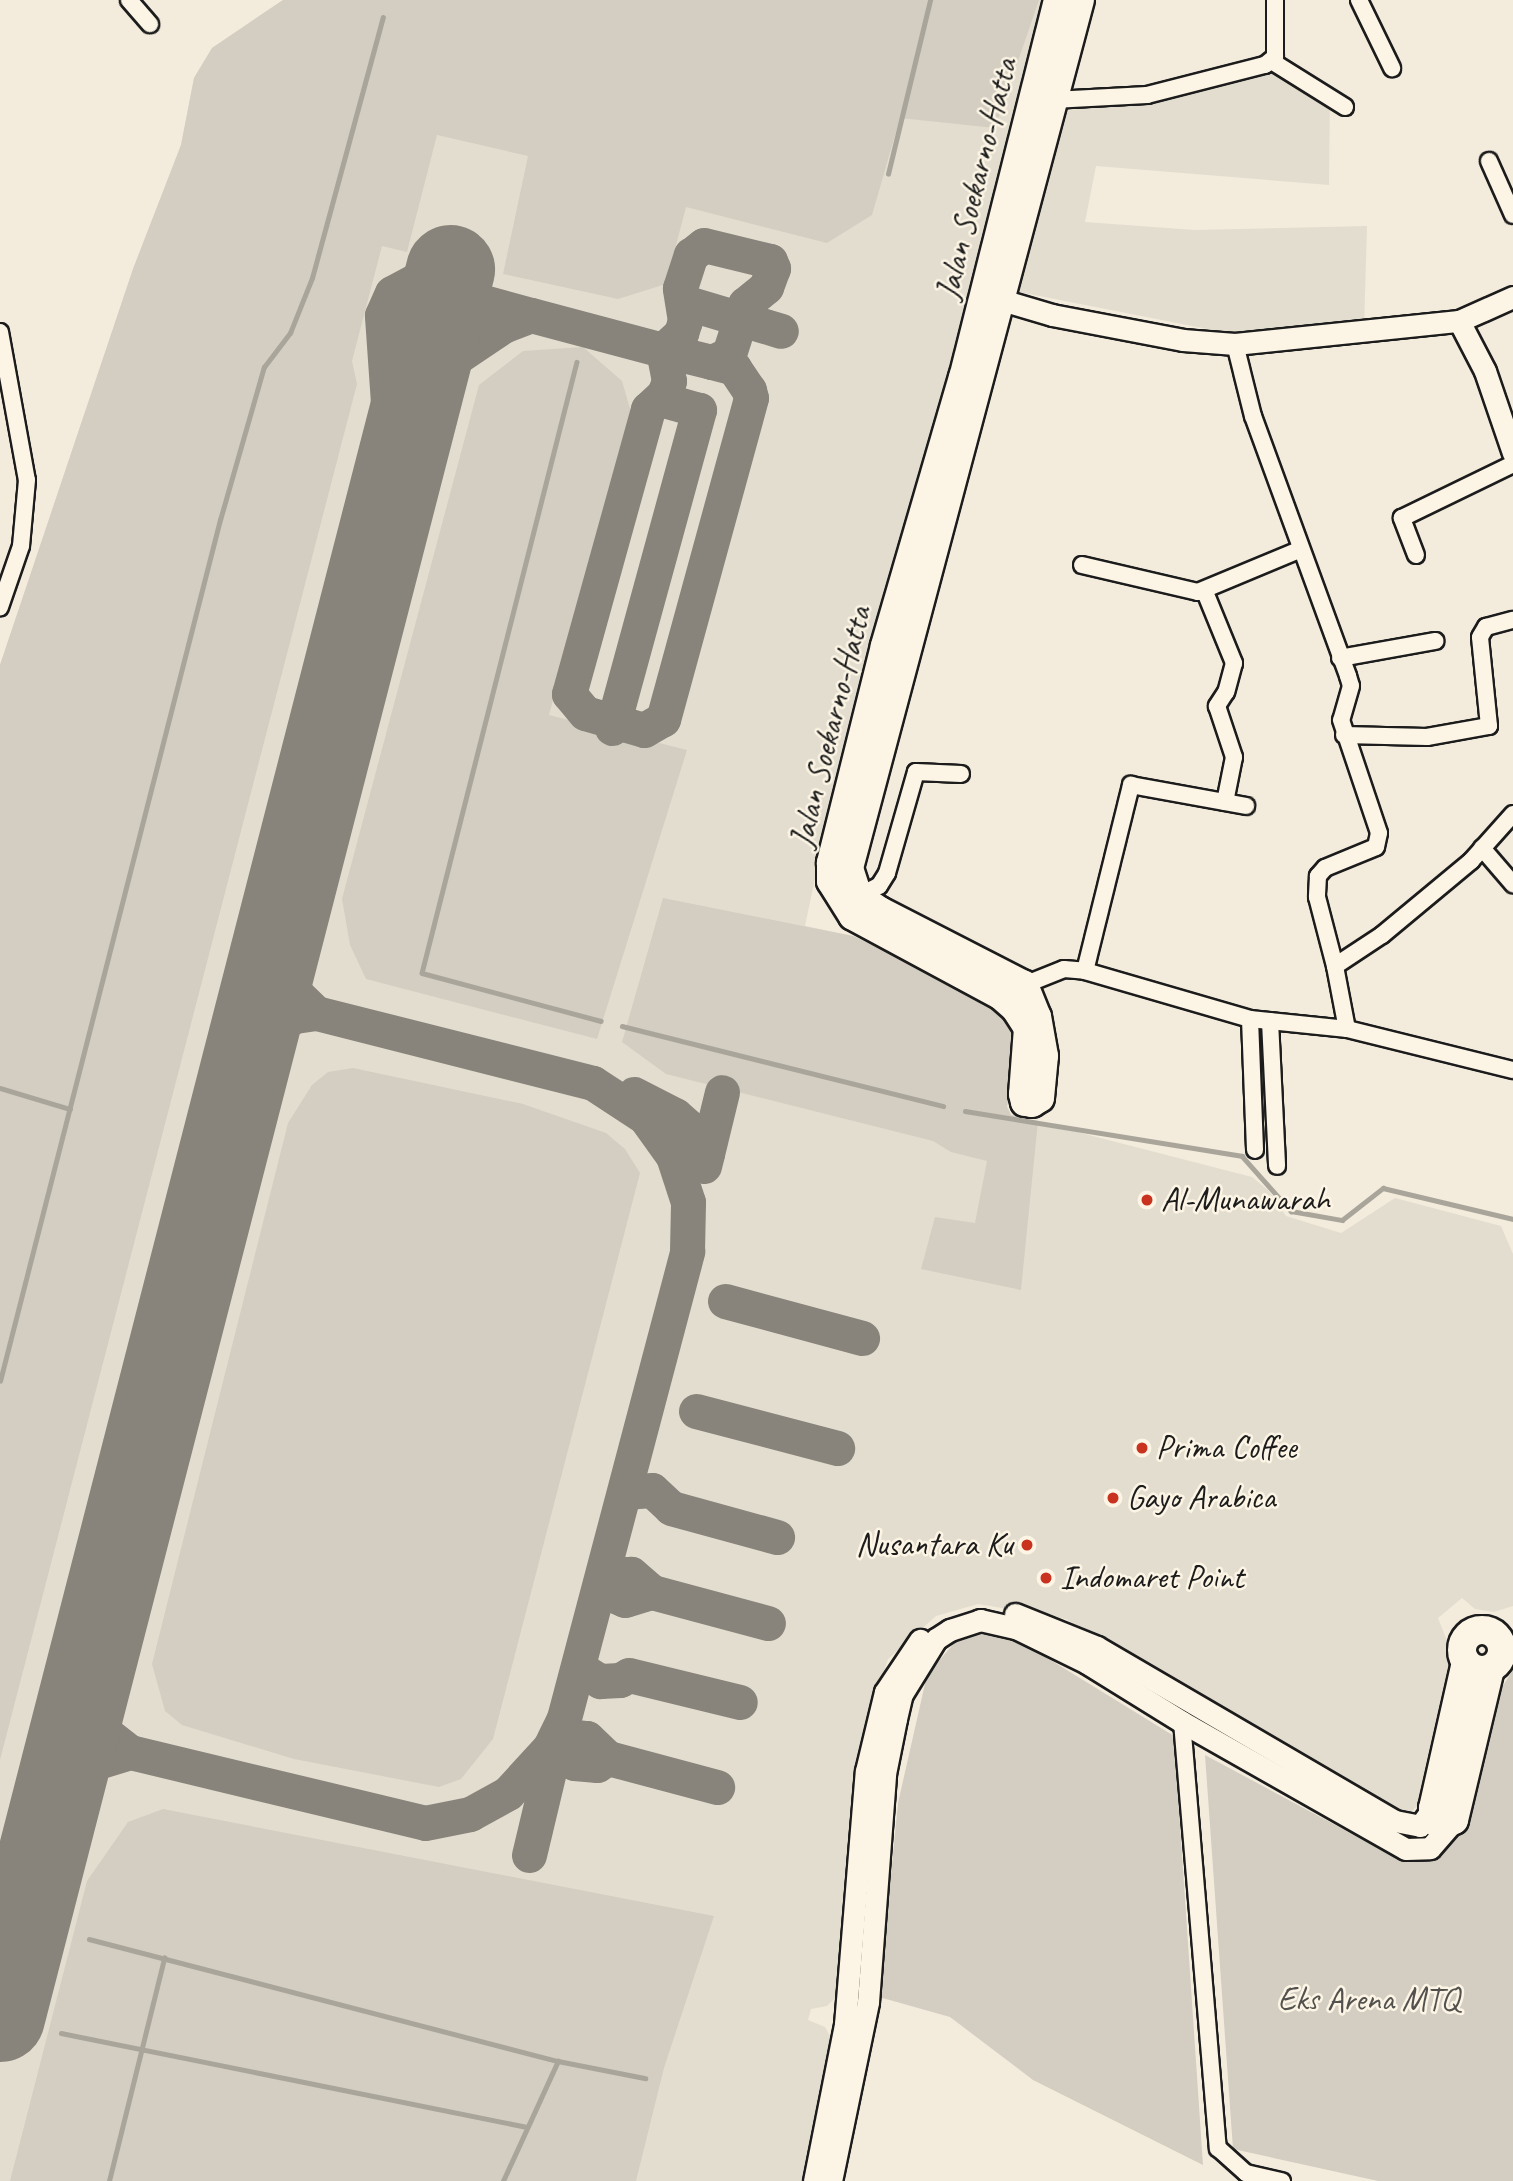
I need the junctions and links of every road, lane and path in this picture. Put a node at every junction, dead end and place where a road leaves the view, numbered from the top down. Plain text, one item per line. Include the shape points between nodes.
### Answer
1 (129, 0) edge
2 (1058, 0) edge
3 (1080, 0) edge
4 (1275, 0) edge
5 (1359, 0) edge
6 (150, 24) dead end
7 (1273, 62) junction
8 (1392, 68) dead end
9 (1053, 100) junction
10 (1345, 107) dead end
11 (1489, 161) dead end
12 (1513, 215) edge
13 (992, 297) junction
14 (1513, 297) edge
15 (1459, 321) junction
16 (0, 332) edge
17 (1235, 344) junction
18 (1513, 453) edge
19 (1513, 464) edge
20 (1299, 550) junction
21 (1416, 555) dead end
22 (1082, 565) dead end
23 (1205, 592) junction
24 (0, 607) edge
25 (1513, 620) edge
26 (1435, 641) dead end
27 (1340, 658) junction
28 (1344, 735) junction
29 (961, 774) dead end
30 (1225, 802) junction
31 (1246, 806) dead end
32 (1513, 814) edge
33 (1482, 848) junction
34 (1513, 884) edge
35 (850, 900) junction
36 (963, 966) junction
37 (1335, 966) junction
38 (1085, 971) junction
39 (1024, 985) junction
40 (1250, 1019) junction
41 (1270, 1021) junction
42 (1347, 1029) junction
43 (1513, 1070) edge
44 (1255, 1150) dead end
45 (1277, 1166) dead end
46 (1496, 1649) edge
47 (1092, 1655) junction
48 (1182, 1723) junction
49 (1444, 1814) junction
50 (844, 2091) junction
51 (814, 2181) edge
52 (831, 2181) edge
53 (1282, 2181) edge

1 - 6 street
2 - 13 highway, Jalan Soekarno-Hatta
3 - 9 highway, Jalan Soekarno-Hatta
4 - 7 street
5 - 8 street
7 - 9 street via 1220,80 1147,95
7 - 10 street
9 - 13 highway, Jalan Soekarno-Hatta
11 - 12 street
13 - 17 street via 1052,315 1183,340
13 - 35 highway, Jalan Soekarno-Hatta via 855,836
14 - 15 street
15 - 17 street
15 - 18 street via 1485,371
16 - 24 street via 27,480 21,546
17 - 20 street via 1253,416
19 - 21 street via 1402,518
20 - 23 street
20 - 27 street
22 - 23 street
23 - 30 street via 1234,663 1217,706 1234,757
25 - 28 street via 1486,627 1480,637 1489,726 1427,737
26 - 27 street
27 - 28 street via 1351,685 1341,710
28 - 37 street via 1380,839 1376,847 1325,868 1318,876 1317,897
29 - 35 street via 916,772 887,873 878,886
30 - 31 street
30 - 38 street via 1138,784 1126,791
32 - 33 street
33 - 34 street
33 - 37 street via 1382,935
35 - 36 highway
36 - 39 highway
36 - 39 highway via 1000,995 1028,1028 1023,1094 1026,1102 1032,1103 1040,1098 1044,1056 1037,1017
37 - 42 street
38 - 39 street via 1064,969
38 - 40 street
40 - 41 street
40 - 44 street
41 - 42 street
41 - 45 street
42 - 43 street
46 - 49 highway
47 - 48 street
47 - 49 street via 1395,1821 1420,1826
47 - 50 street via 980,1620 936,1639 902,1695 885,1774 868,2003
48 - 49 street via 1406,1849 1430,1848
48 - 53 street via 1218,2148 1246,2173
50 - 51 street
50 - 52 street

